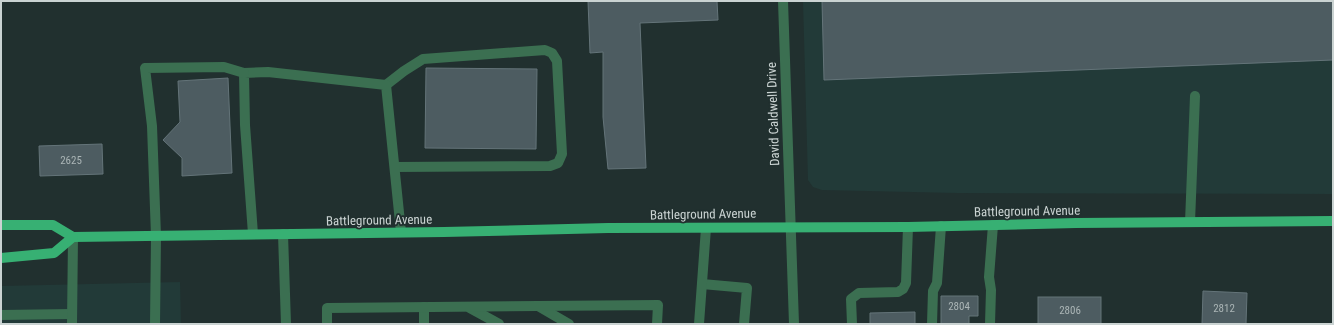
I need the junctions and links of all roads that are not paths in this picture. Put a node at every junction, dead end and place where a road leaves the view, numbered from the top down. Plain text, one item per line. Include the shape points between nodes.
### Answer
1 (783, 1) edge
2 (244, 73) junction
3 (386, 85) junction
4 (1195, 96) dead end
5 (395, 168) junction
6 (1333, 221) edge
7 (1190, 222) junction
8 (1, 225) edge
9 (993, 225) junction
10 (791, 226) junction
11 (941, 226) junction
12 (908, 227) junction
13 (706, 228) junction
14 (401, 232) junction
15 (252, 234) junction
16 (283, 234) junction
17 (156, 236) junction
18 (73, 237) junction
19 (1, 258) edge
20 (702, 284) junction
21 (537, 306) junction
22 (424, 307) junction
23 (468, 307) junction
24 (1, 314) edge
25 (34, 319) edge
26 (72, 319) edge
27 (155, 324) edge
28 (286, 324) edge
29 (327, 324) edge
30 (424, 324) edge
31 (499, 324) edge
32 (569, 324) edge
33 (657, 324) edge
34 (699, 324) edge
35 (744, 324) edge
36 (794, 324) edge
37 (852, 324) edge
38 (932, 324) edge
39 (990, 324) edge

1 - 10 street, David Caldwell Drive
2 - 3 street via 268,72
2 - 15 street
2 - 17 street via 224,67 145,68 152,126
3 - 5 street
3 - 5 street via 423,59 545,50 552,53 557,61 562,154 558,163 550,166
4 - 7 street
5 - 14 street
6 - 7 main road, Battleground Avenue
7 - 9 main road, Battleground Avenue
8 - 18 main road via 54,225
9 - 11 main road, Battleground Avenue
9 - 39 street via 989,276 992,290
10 - 12 main road, Battleground Avenue
10 - 13 main road, Battleground Avenue
10 - 36 street, David Caldwell Drive
11 - 12 main road, Battleground Avenue
11 - 38 street via 937,284 933,291
12 - 37 street via 906,283 903,289 898,292 856,294 851,298
13 - 14 main road, Battleground Avenue
13 - 20 street
14 - 16 main road, Battleground Avenue
15 - 16 main road, Battleground Avenue
15 - 17 main road, Battleground Avenue
16 - 28 street
17 - 18 main road, Battleground Avenue
17 - 27 street
18 - 19 main road via 54,253
18 - 26 street
20 - 34 street
20 - 35 street via 747,288
21 - 23 street
21 - 32 street
21 - 33 street via 658,305
22 - 23 street
22 - 29 street via 327,308
22 - 30 street
23 - 31 street
24 - 25 street
25 - 26 street

